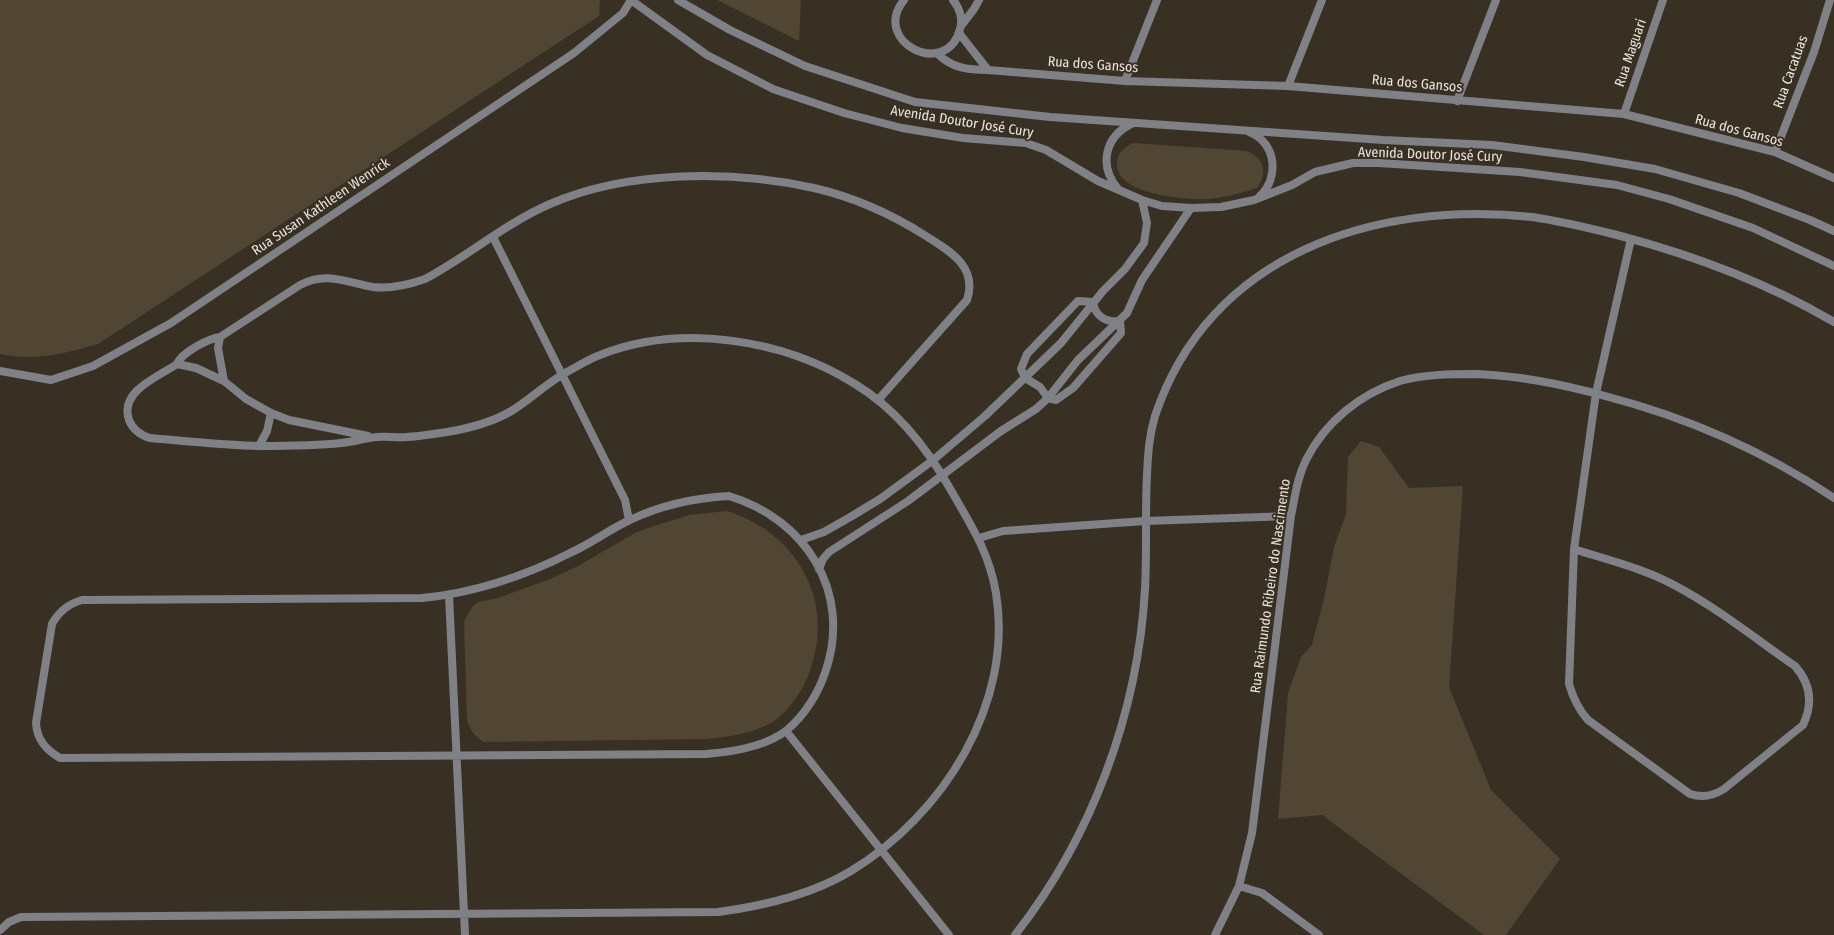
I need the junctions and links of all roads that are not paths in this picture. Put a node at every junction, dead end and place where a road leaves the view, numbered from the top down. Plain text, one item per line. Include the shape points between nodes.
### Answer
1 (631, 0) edge
2 (678, 0) edge
3 (904, 0) edge
4 (953, 0) edge
5 (978, 0) edge
6 (1157, 0) edge
7 (1322, 0) edge
8 (1496, 0) edge
9 (1663, 0) edge
10 (1830, 0) edge
11 (960, 29) junction
12 (937, 53) junction
13 (988, 70) junction
14 (1125, 81) junction
15 (1288, 86) junction
16 (1457, 101) junction
17 (1624, 114) junction
18 (1134, 123) junction
19 (1243, 130) junction
20 (1775, 152) junction
21 (1834, 178) edge
22 (1118, 189) junction
23 (1142, 200) junction
24 (1254, 200) junction
25 (1191, 208) junction
26 (1834, 232) edge
27 (493, 237) junction
28 (1631, 239) junction
29 (1834, 266) edge
30 (1093, 302) junction
31 (1120, 321) junction
32 (1834, 322) edge
33 (220, 337) junction
34 (177, 364) junction
35 (0, 371) edge
36 (562, 375) junction
37 (1025, 378) junction
38 (224, 381) junction
39 (1596, 393) junction
40 (1048, 398) junction
41 (878, 400) junction
42 (271, 414) junction
43 (373, 437) junction
44 (259, 446) junction
45 (932, 461) junction
46 (944, 476) junction
47 (1834, 498) edge
48 (1291, 516) junction
49 (629, 520) junction
50 (1145, 521) junction
51 (979, 538) junction
52 (801, 540) junction
53 (1574, 548) junction
54 (820, 569) junction
55 (449, 595) junction
56 (786, 731) junction
57 (457, 756) junction
58 (881, 850) junction
59 (1239, 886) junction
60 (464, 914) junction
61 (0, 930) edge
62 (465, 935) edge
63 (949, 935) edge
64 (1015, 935) edge
65 (1215, 935) edge
66 (1319, 935) edge

1 - 22 street, Avenida Doutor José Cury via 707,55 773,89 902,128 963,138 1026,143 1046,150 1098,181
1 - 35 street, Rua Susan Kathleen Wenrick via 623,13 574,53 170,323 93,366 51,380
2 - 18 street, Avenida Doutor José Cury via 730,30 805,66 915,102 1050,117
3 - 12 street via 896,20 901,40 917,52
4 - 11 street via 961,15
5 - 11 street
6 - 14 street
7 - 15 street
8 - 16 street
9 - 17 street, Rua Maguari
10 - 20 street, Rua Cacatuas via 1814,52
11 - 12 street via 954,42 947,49
11 - 13 street
12 - 13 street, Rua dos Gansos via 952,65 969,70
13 - 14 street, Rua dos Gansos
14 - 15 street, Rua dos Gansos
15 - 16 street, Rua dos Gansos
16 - 17 street, Rua dos Gansos
17 - 20 street, Rua dos Gansos
18 - 19 street, Avenida Doutor José Cury
18 - 22 street via 1118,132 1108,149 1106,158 1109,175
19 - 24 street via 1261,140 1269,150 1274,166 1266,189
19 - 26 street, Avenida Doutor José Cury via 1492,145 1655,169 1739,193
20 - 21 street, Rua dos Gansos
22 - 23 street, Avenida Doutor José Cury
23 - 25 street, Avenida Doutor José Cury via 1162,206
23 - 30 street via 1147,223 1144,243 1125,269
24 - 25 street, Avenida Doutor José Cury via 1221,207
24 - 29 street, Avenida Doutor José Cury via 1292,185 1315,172 1353,163 1520,172 1617,185 1669,199 1753,228
25 - 31 street via 1148,270 1133,303
27 - 33 street via 436,273 413,283 387,288 327,277 306,282
27 - 36 street
27 - 41 street via 519,219 575,194 667,178 729,177 794,184 816,188 880,212 910,226 938,244 958,260 966,270 970,284 967,300
28 - 32 street via 1677,252 1748,279
28 - 39 street
28 - 50 street via 1535,218 1451,215 1398,221 1348,232 1324,240 1283,260 1246,285 1213,316 1198,334 1174,373 1163,394 1149,438
30 - 31 street via 1100,316 1109,321
30 - 37 street via 1061,344
30 - 37 street via 1078,301 1027,354 1021,369
31 - 40 street via 1078,360
31 - 40 street via 1121,333 1073,388 1056,400
33 - 34 street via 211,338 180,358
33 - 38 street via 218,348
34 - 38 street via 196,368
34 - 44 street via 138,388 133,394 128,416 138,432 150,438
36 - 41 street via 600,355 623,348 670,340 719,339 790,353 836,373
36 - 43 street via 512,411 496,419 446,432 406,437
36 - 49 street via 625,500
37 - 40 street via 1036,383
37 - 45 street
38 - 42 street via 246,399
39 - 47 street, Rua Raimundo Ribeiro do Nascimento via 1664,413 1729,439 1792,472
39 - 48 street, Rua Raimundo Ribeiro do Nascimento via 1544,381 1483,374 1417,377 1384,387 1352,405 1330,425 1315,445 1299,477
39 - 53 street
40 - 46 street
41 - 45 street via 898,416 920,441
42 - 43 street via 302,424
42 - 44 street via 267,431
43 - 44 street via 343,443
45 - 46 street
45 - 52 street via 852,516 824,532
46 - 51 street
46 - 54 street via 829,552 823,559
48 - 50 street
48 - 59 street, Rua Raimundo Ribeiro do Nascimento via 1252,833
49 - 52 street via 652,510 686,501 729,496 766,511
49 - 55 street via 572,553 544,565 494,584
50 - 51 street via 1003,531
50 - 64 street via 1146,562 1142,623 1131,690 1112,755 1073,846 1039,902
51 - 58 street via 992,572 998,614 997,651 987,699 969,745 946,783 918,818
52 - 54 street
53 - 53 street via 1569,684 1577,706 1588,720 1690,794 1702,796 1724,789 1803,725 1809,710 1809,694 1805,679 1795,666 1674,584
54 - 56 street via 830,600 832,648 816,693 808,707
55 - 57 street
55 - 57 street via 422,598 82,600 60,612 52,624 36,723 43,745 60,758
56 - 57 street via 741,749 706,754
56 - 58 street
57 - 60 street
58 - 60 street via 850,872 813,889 769,904 744,909 718,912
58 - 63 street
59 - 65 street, Rua Raimundo Ribeiro do Nascimento
59 - 66 street via 1262,892
60 - 61 street via 21,917 9,922
60 - 62 street

